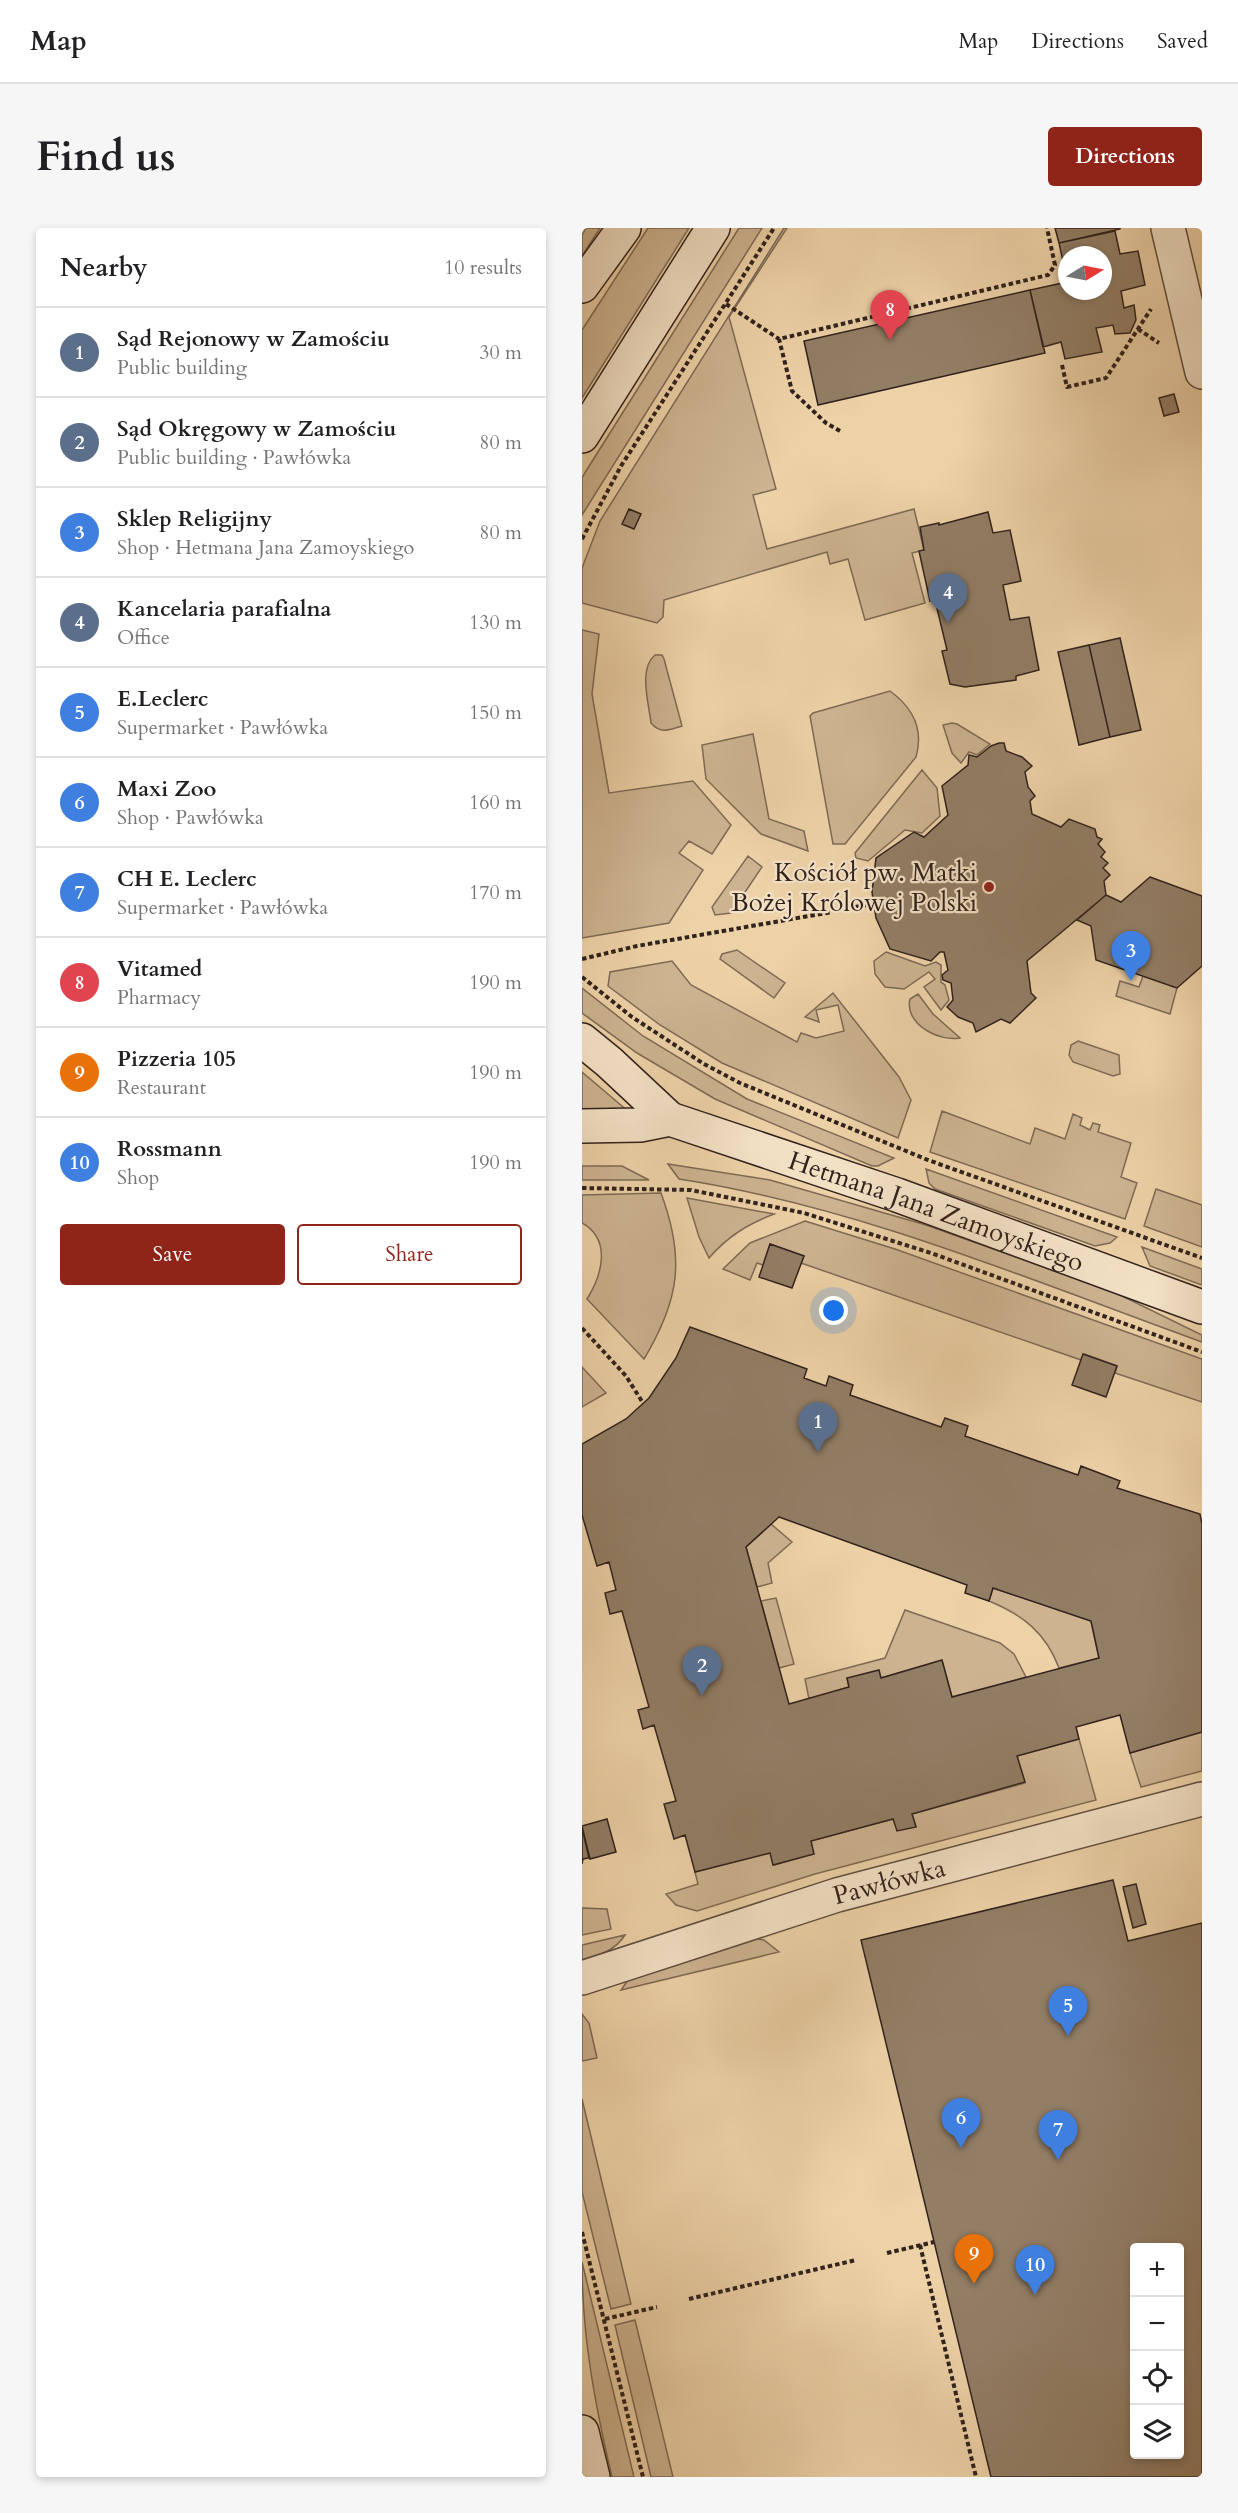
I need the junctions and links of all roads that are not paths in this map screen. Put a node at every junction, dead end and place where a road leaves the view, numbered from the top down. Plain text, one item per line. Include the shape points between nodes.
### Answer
1 (624, 228) edge
2 (713, 228) edge
3 (1168, 228) edge
4 (582, 285) edge
5 (1202, 372) edge
6 (582, 436) edge
7 (582, 1040) edge
8 (670, 1119) junction
9 (582, 1126) edge
10 (1202, 1307) edge
11 (1202, 1799) edge
12 (582, 1978) edge
13 (582, 2432) edge
14 (593, 2477) edge

1 - 4 street
2 - 6 street
3 - 5 street
7 - 8 street, Hetmana Jana Zamoyskiego
8 - 9 street, Hetmana Jana Zamoyskiego via 640,1125
8 - 10 street, Hetmana Jana Zamoyskiego via 897,1195
11 - 12 street, Pawłówka via 817,1901
13 - 14 street

